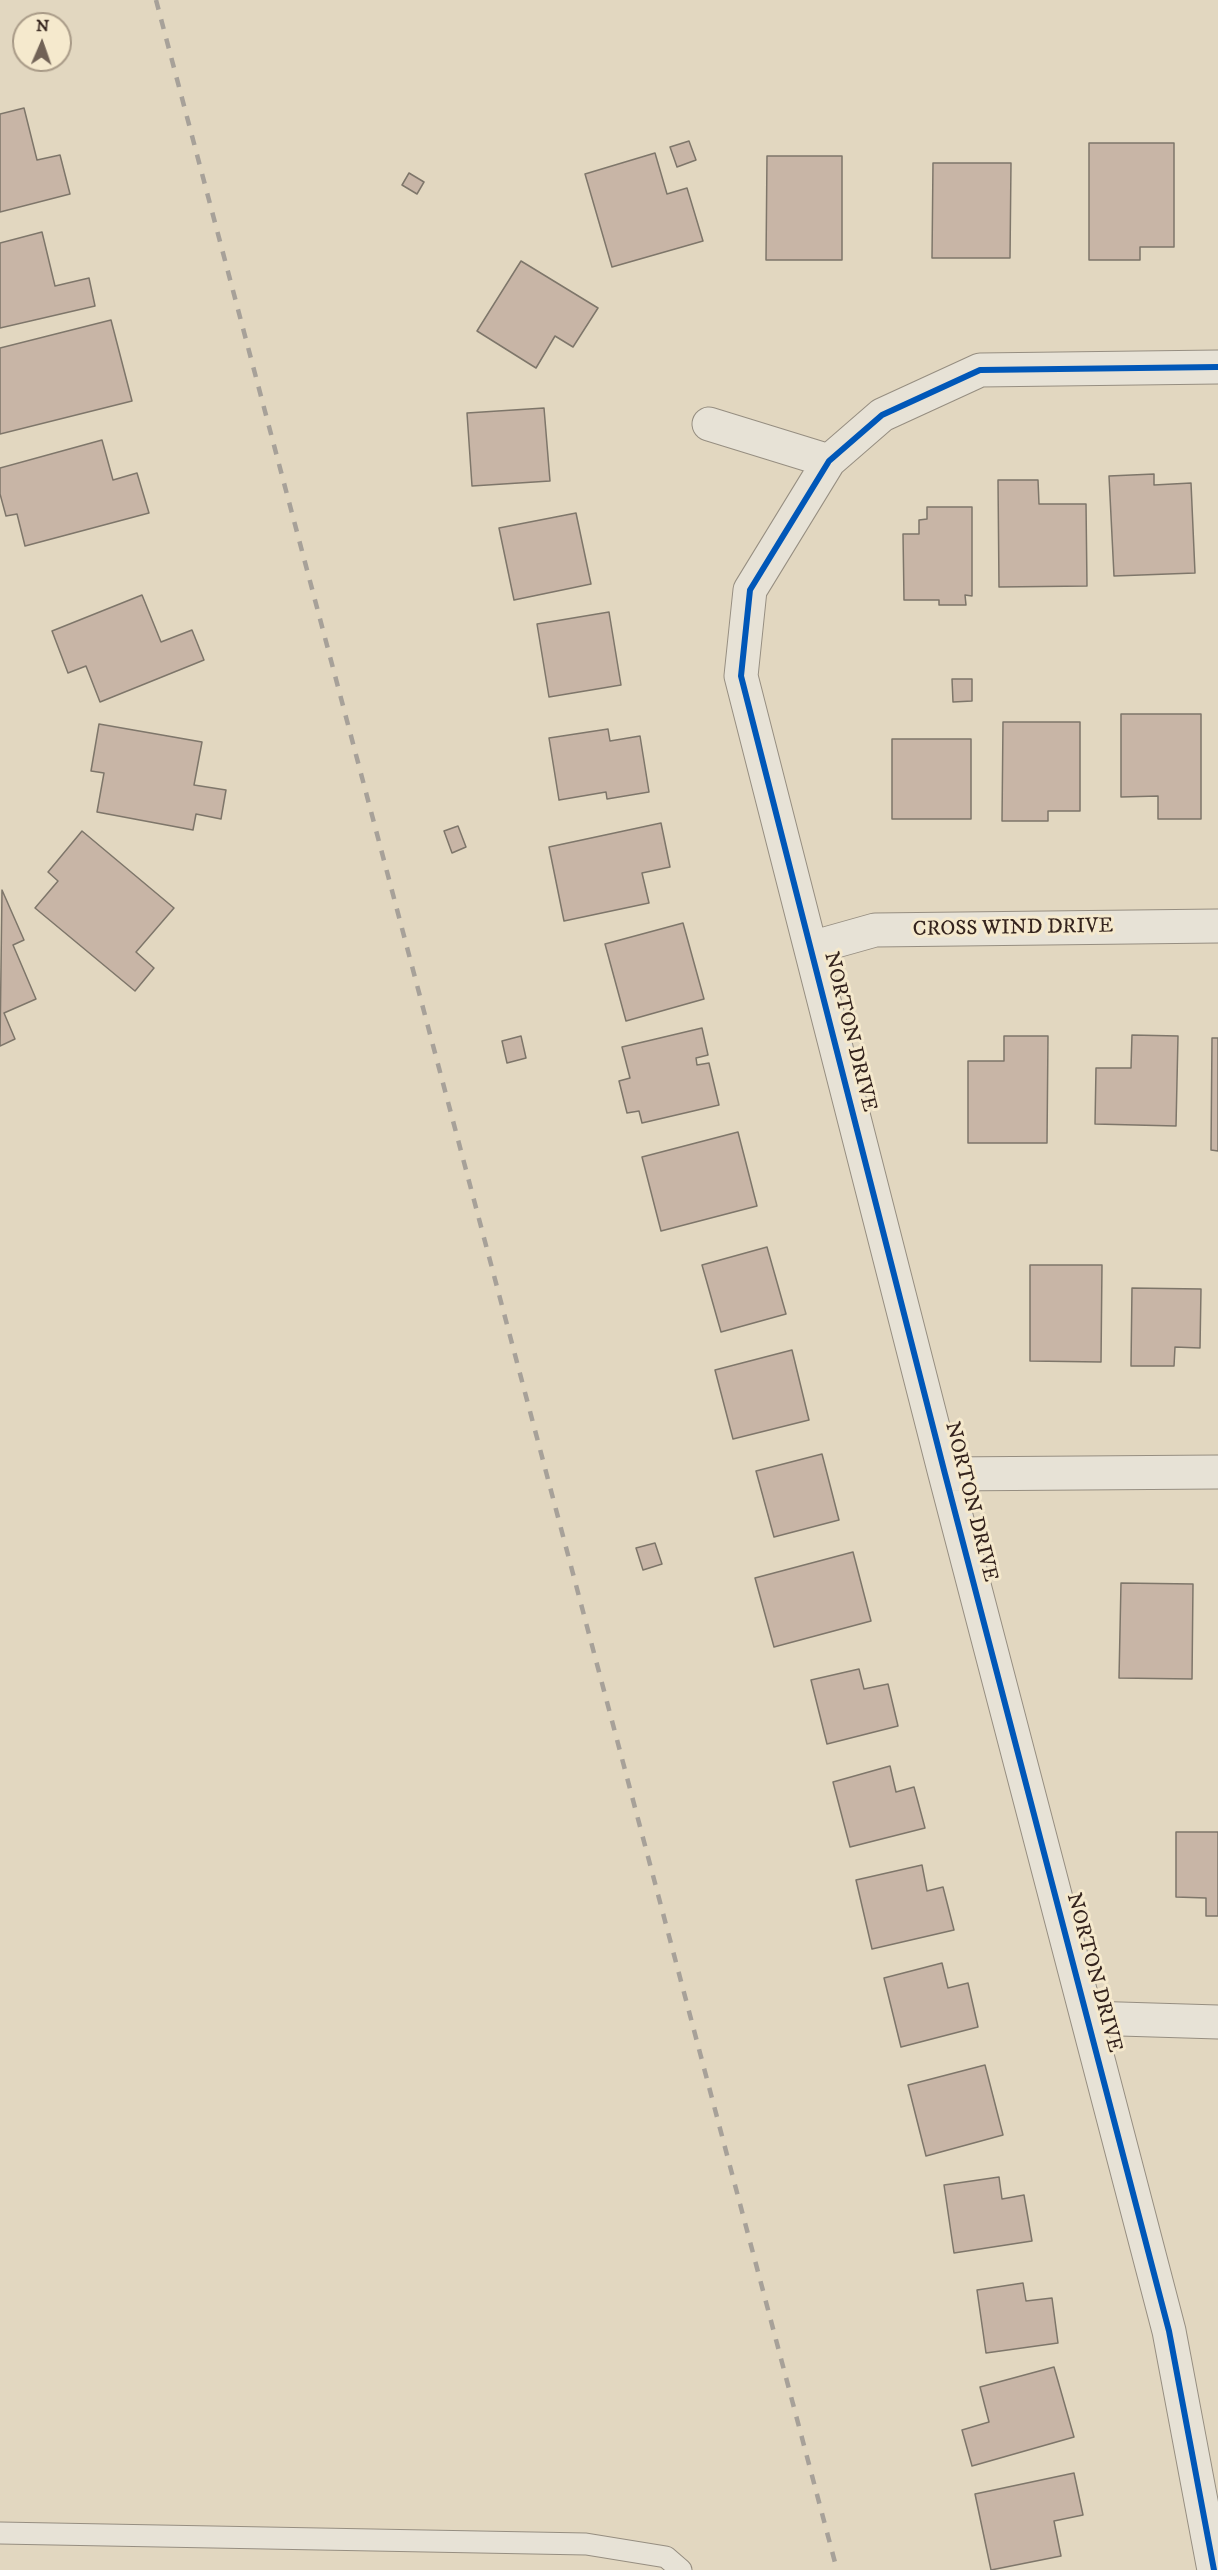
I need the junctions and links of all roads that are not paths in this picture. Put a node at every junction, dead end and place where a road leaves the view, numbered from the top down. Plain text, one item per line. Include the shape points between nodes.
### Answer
1 (1218, 367) edge
2 (709, 424) dead end
3 (829, 461) junction
4 (1218, 927) edge
5 (811, 948) junction
6 (1218, 1472) edge
7 (945, 1474) junction
8 (1088, 2018) junction
9 (1218, 2022) edge
10 (0, 2533) edge
11 (681, 2570) edge
12 (1214, 2570) edge

1 - 3 street, NORTON DRIVE via 980,370 882,415
2 - 3 street
3 - 5 street, NORTON DRIVE via 750,590 741,676
4 - 5 street, CROSS WIND DRIVE via 875,930
5 - 7 street, NORTON DRIVE
6 - 7 street
7 - 8 street, NORTON DRIVE
8 - 9 street
8 - 12 street, NORTON DRIVE via 1169,2331
10 - 11 lane via 586,2544 666,2557

